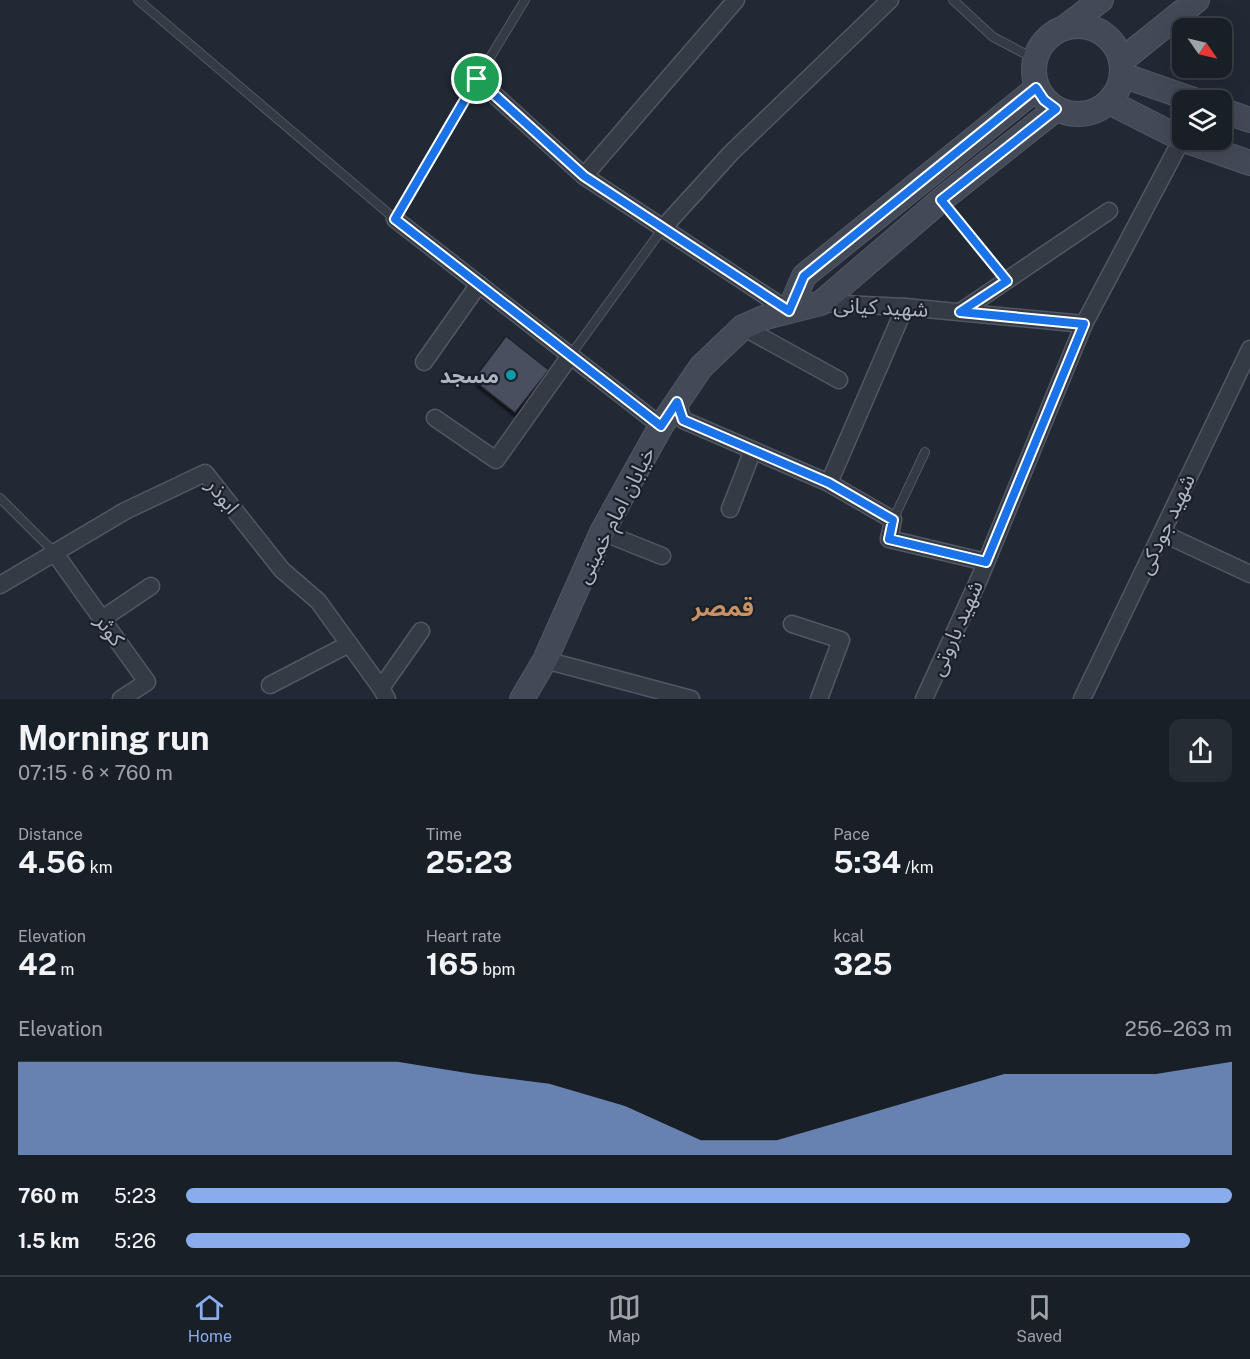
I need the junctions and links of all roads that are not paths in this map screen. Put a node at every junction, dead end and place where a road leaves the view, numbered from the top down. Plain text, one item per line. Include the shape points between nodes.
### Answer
1 (138, 0) edge
2 (525, 0) edge
3 (736, 0) edge
4 (890, 0) edge
5 (953, 0) edge
6 (1101, 0) edge
7 (1197, 0) edge
8 (1064, 28) junction
9 (1035, 59) junction
10 (1121, 68) junction
11 (477, 79) junction
12 (1036, 88) junction
13 (1172, 90) edge
14 (1109, 102) junction
15 (1056, 109) junction
16 (1232, 114) edge
17 (1250, 120) edge
18 (1172, 134) edge
19 (1177, 150) edge
20 (1214, 150) edge
21 (1250, 163) edge
22 (584, 176) junction
23 (1109, 210) dead end
24 (395, 219) junction
25 (663, 228) junction
26 (479, 284) junction
27 (821, 303) junction
28 (905, 307) junction
29 (789, 311) junction
30 (960, 312) junction
31 (1084, 324) junction
32 (743, 327) junction
33 (1250, 349) edge
34 (570, 356) junction
35 (424, 362) dead end
36 (839, 380) dead end
37 (677, 402) junction
38 (435, 418) dead end
39 (661, 426) junction
40 (753, 450) junction
41 (925, 452) dead end
42 (829, 483) junction
43 (0, 498) edge
44 (730, 509) dead end
45 (893, 520) junction
46 (602, 532) junction
47 (1162, 533) junction
48 (54, 552) junction
49 (662, 556) dead end
50 (986, 562) junction
51 (1250, 574) edge
52 (0, 585) edge
53 (151, 586) dead end
54 (102, 619) junction
55 (792, 624) dead end
56 (421, 631) dead end
57 (349, 644) junction
58 (545, 660) junction
59 (270, 685) dead end
60 (384, 693) edge
61 (121, 699) edge
62 (522, 699) edge
63 (691, 699) edge
64 (819, 699) edge
65 (924, 699) edge
66 (1082, 699) edge

1 - 24 lane
2 - 11 lane
3 - 22 street
4 - 25 street via 730,153
5 - 9 lane via 993,37
6 - 8 street
7 - 10 street
8 - 9 street via 1050,35
8 - 10 street via 1093,28 1106,36 1115,47
9 - 12 street
10 - 13 street
10 - 14 street via 1118,90
11 - 22 street
11 - 24 lane
12 - 15 street
12 - 29 street via 804,276
14 - 15 street via 1083,114
14 - 18 street
15 - 27 street, خیابان امام خمینی via 941,200
16 - 17 street
19 - 31 street, شهید باروتی
20 - 21 street
22 - 25 street
23 - 30 street
24 - 26 street
25 - 29 street
25 - 34 lane
26 - 34 street
26 - 35 street
27 - 28 street, شهید کیانی
27 - 29 street, خیابان امام خمینی
28 - 30 street, شهید کیانی
28 - 42 street
29 - 32 street, خیابان امام خمینی
30 - 31 street, شهید کیانی
31 - 50 street, شهید باروتی
32 - 36 street
32 - 37 street, خیابان امام خمینی via 702,367
33 - 47 street, شهید جودکی
34 - 38 street via 496,459
34 - 39 street
37 - 39 street, خیابان امام خمینی
37 - 40 street via 683,420
39 - 46 street, خیابان امام خمینی
40 - 42 street
40 - 44 street
41 - 45 lane
42 - 45 street
43 - 48 lane
45 - 50 street via 889,539
46 - 49 street
46 - 58 street, خیابان امام خمینی
47 - 51 street
47 - 66 street, شهید جودکی
48 - 52 street, ابوذر
48 - 54 street, کوثر
48 - 57 street, ابوذر via 125,511 205,473 282,570 318,601
50 - 65 street, شهید باروتی
53 - 54 street
54 - 61 street, کوثر via 147,682
55 - 64 street via 841,640
56 - 60 street
57 - 59 street
57 - 60 street, ابوذر
58 - 62 street, خیابان امام خمینی
58 - 63 street

